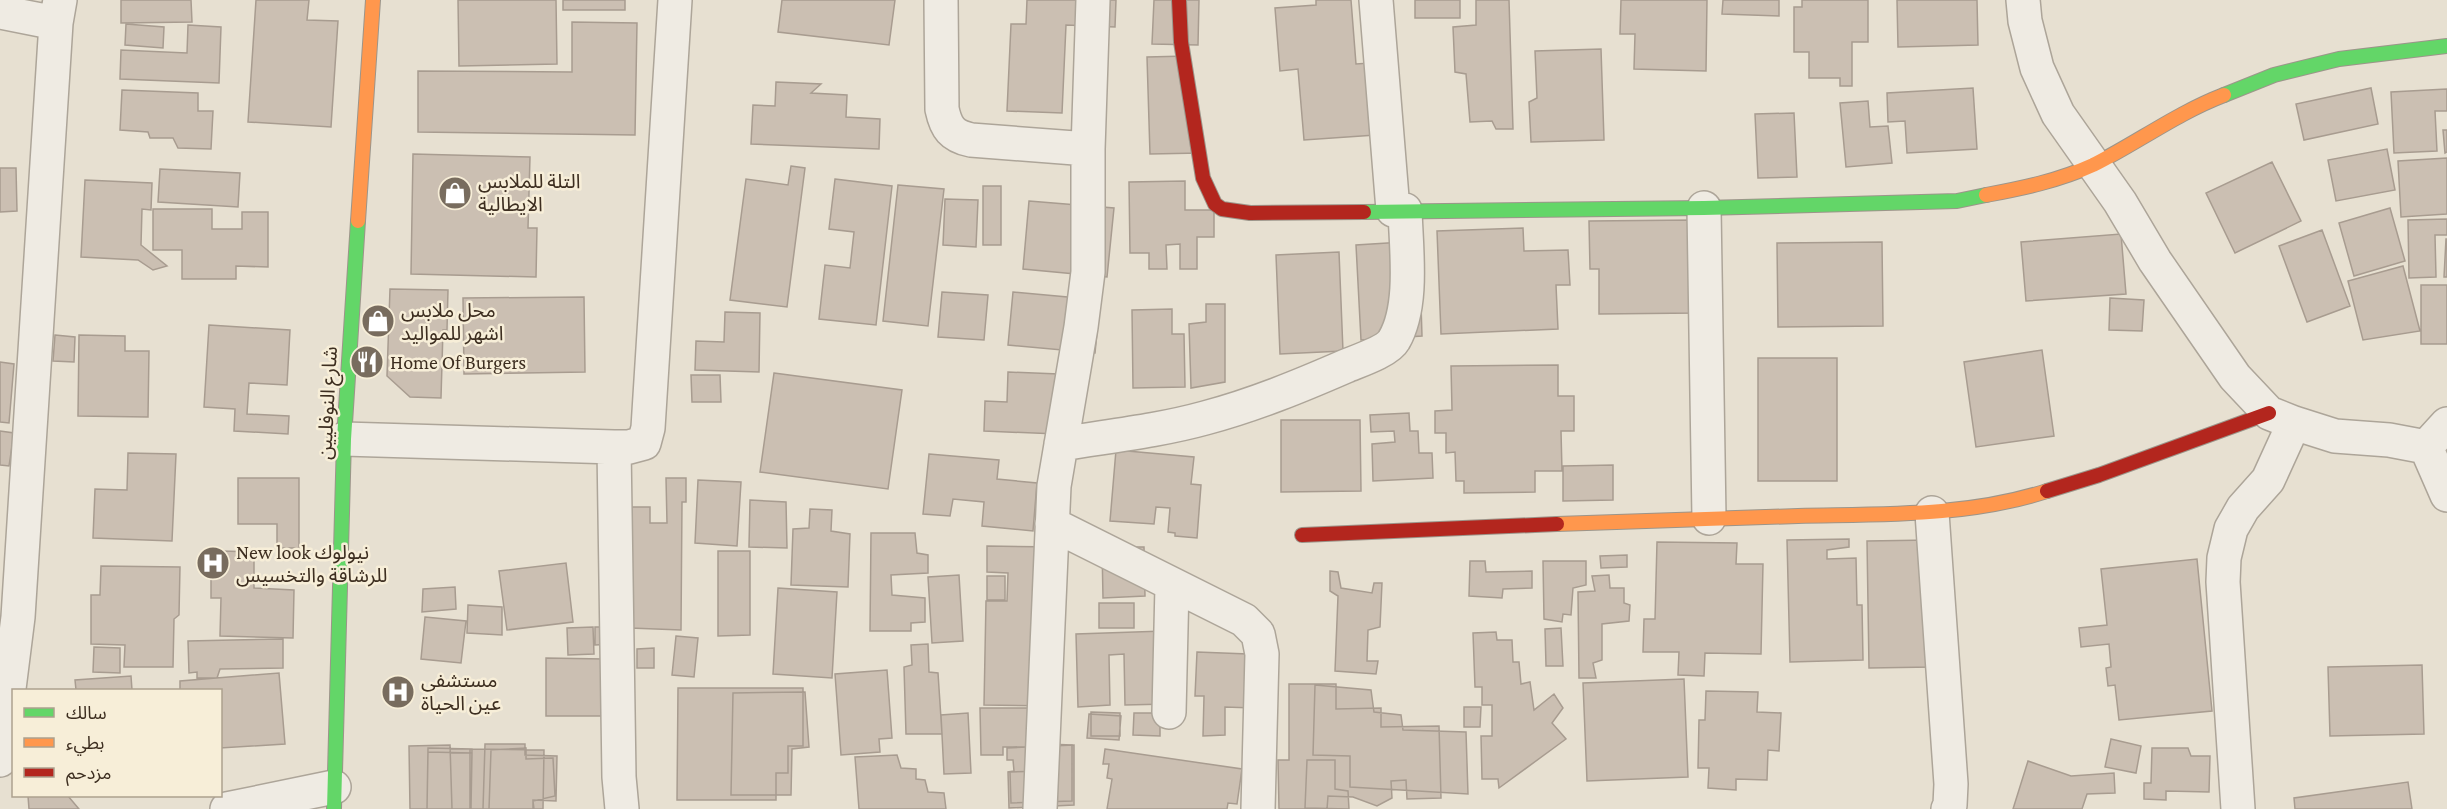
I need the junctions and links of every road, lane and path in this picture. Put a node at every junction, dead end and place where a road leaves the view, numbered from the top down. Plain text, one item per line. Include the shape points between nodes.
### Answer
1 (373, 0) edge
2 (675, 0) edge
3 (941, 0) edge
4 (1093, 0) edge
5 (1179, 0) edge
6 (1376, 0) edge
7 (2023, 0) edge
8 (58, 11) edge
9 (0, 12) edge
10 (2447, 46) edge
11 (1088, 149) junction
12 (2094, 164) junction
13 (1704, 208) junction
14 (1400, 210) junction
15 (2281, 418) junction
16 (2436, 436) edge
17 (344, 439) junction
18 (1061, 444) junction
19 (614, 447) junction
20 (2447, 495) edge
21 (1932, 513) junction
22 (1709, 518) junction
23 (1052, 524) junction
24 (1302, 536) dead end
25 (1172, 586) junction
26 (9, 616) edge
27 (1169, 712) dead end
28 (0, 760) edge
29 (334, 798) edge
30 (228, 809) edge
31 (622, 809) edge
32 (1040, 809) edge
33 (1258, 809) edge
34 (1948, 809) edge
35 (2238, 809) edge

1 - 17 street, شارع النوفليين
2 - 19 street via 646,439 637,446
3 - 11 street via 942,109 950,132 971,140
4 - 11 street
5 - 14 street via 1181,42 1203,178 1215,204 1228,211 1250,213
6 - 14 street
7 - 12 street via 2037,68 2058,114
8 - 9 street
8 - 26 street
10 - 12 street via 2339,59 2274,75 2170,120
11 - 18 street via 1088,272
12 - 13 street via 2045,184 1957,201
12 - 15 street via 2235,377
13 - 14 street
13 - 22 street
14 - 18 street via 1406,294 1402,324 1392,343 1368,357 1262,401 1151,430
15 - 16 street via 2335,436 2389,440
15 - 21 street via 2056,489 1982,508
15 - 35 street via 2268,480 2243,508 2231,529 2223,558
16 - 20 street
17 - 19 street
17 - 29 street, شارع النوفليين
18 - 23 street
19 - 31 street
21 - 22 street
21 - 34 street via 1951,784
22 - 24 street
23 - 25 street
23 - 32 street
25 - 27 street
25 - 33 street via 1244,620 1258,634 1262,654
26 - 28 street
29 - 30 street

